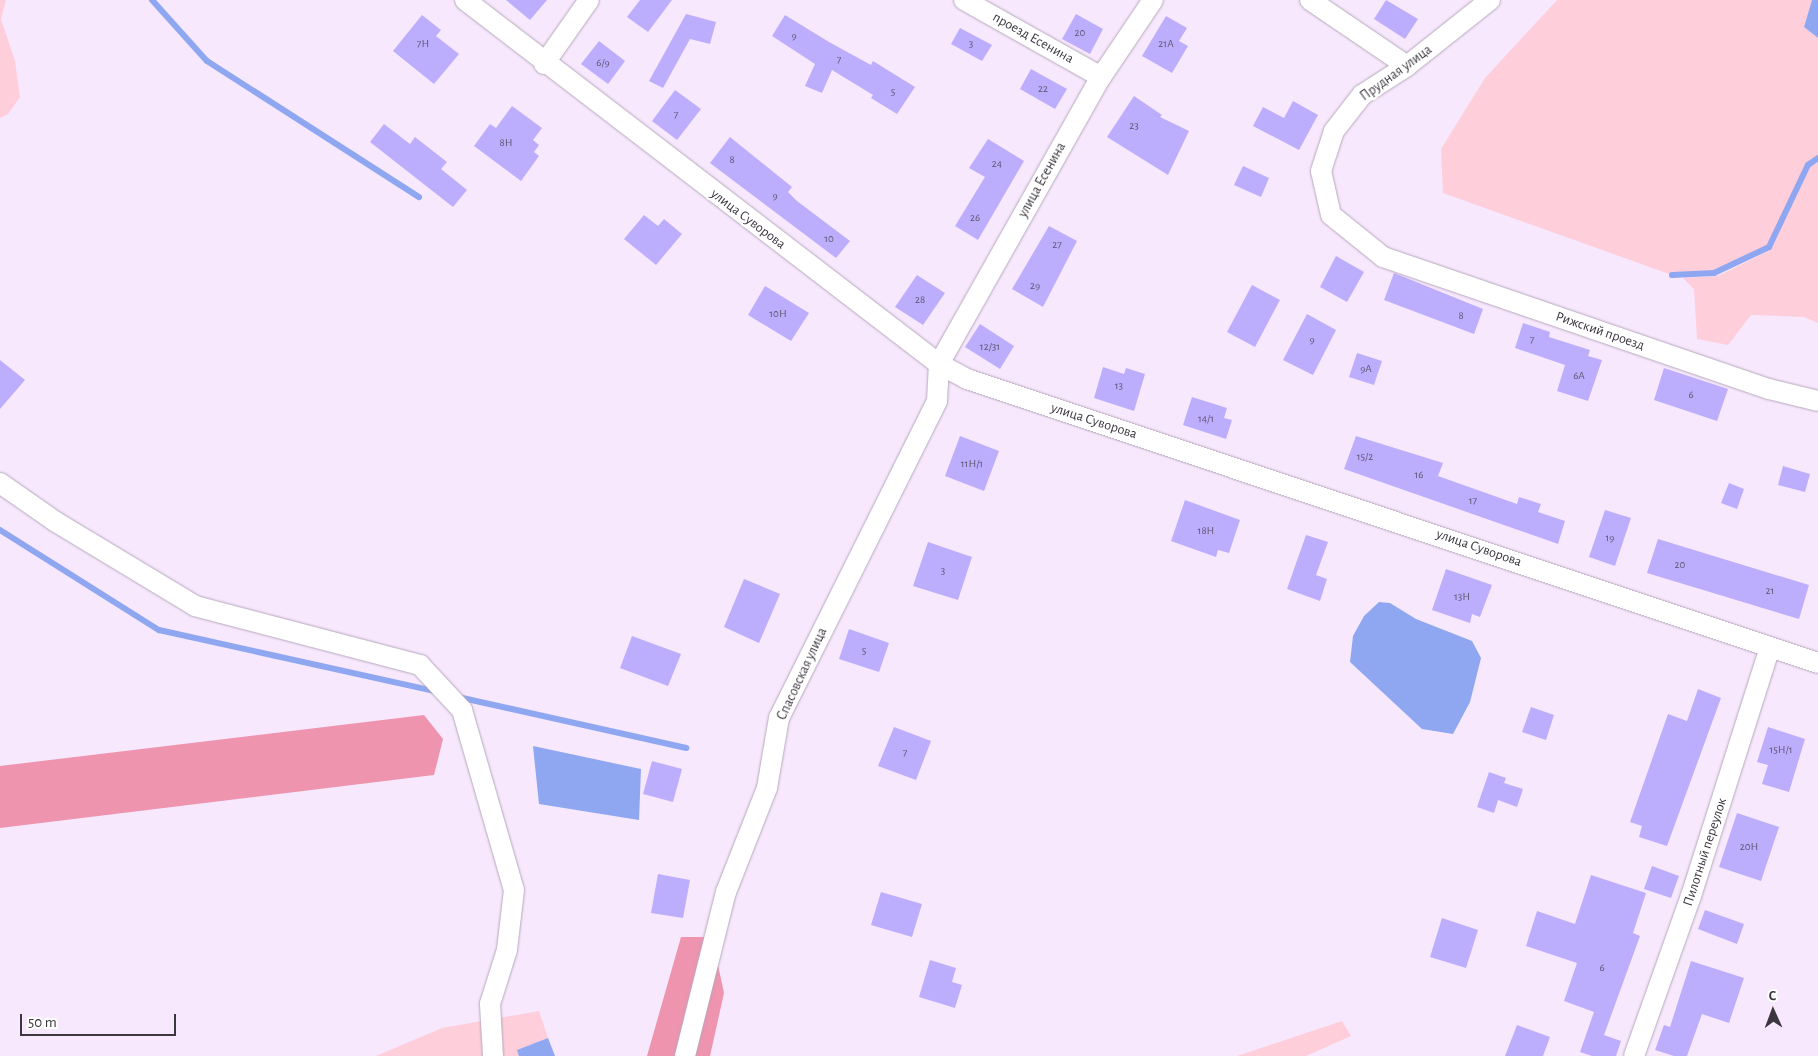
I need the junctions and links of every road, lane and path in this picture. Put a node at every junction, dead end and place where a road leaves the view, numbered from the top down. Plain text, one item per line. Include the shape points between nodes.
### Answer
1 (465, 0) edge
2 (588, 0) edge
3 (964, 0) edge
4 (1153, 0) edge
5 (1310, 0) edge
6 (1490, 0) edge
7 (544, 64) junction
8 (1407, 66) junction
9 (1100, 77) junction
10 (1383, 257) joint
11 (939, 364) junction
12 (1818, 401) edge
13 (0, 483) edge
14 (1770, 646) junction
15 (1818, 663) edge
16 (493, 1056) edge
17 (685, 1056) edge
18 (1634, 1056) edge

1 - 7 street, улица Суворова
2 - 7 street
3 - 9 street, проезд Есенина
4 - 9 street, улица Есенина
5 - 8 street
6 - 8 street, Прудная улица
7 - 11 street, улица Суворова
8 - 10 street, Прудная улица via 1362,95 1334,131 1321,171 1331,215
9 - 11 street, улица Есенина
10 - 12 street, Рижский проезд via 1770,389
11 - 14 street, улица Суворова via 968,379
11 - 17 street, Спасовская улица via 937,402 779,718 767,788 726,892
13 - 16 street via 56,522 195,606 420,665 462,710 514,890 508,950 490,1004
14 - 15 street, улица Суворова
14 - 18 street, Пилотный переулок via 1691,896

